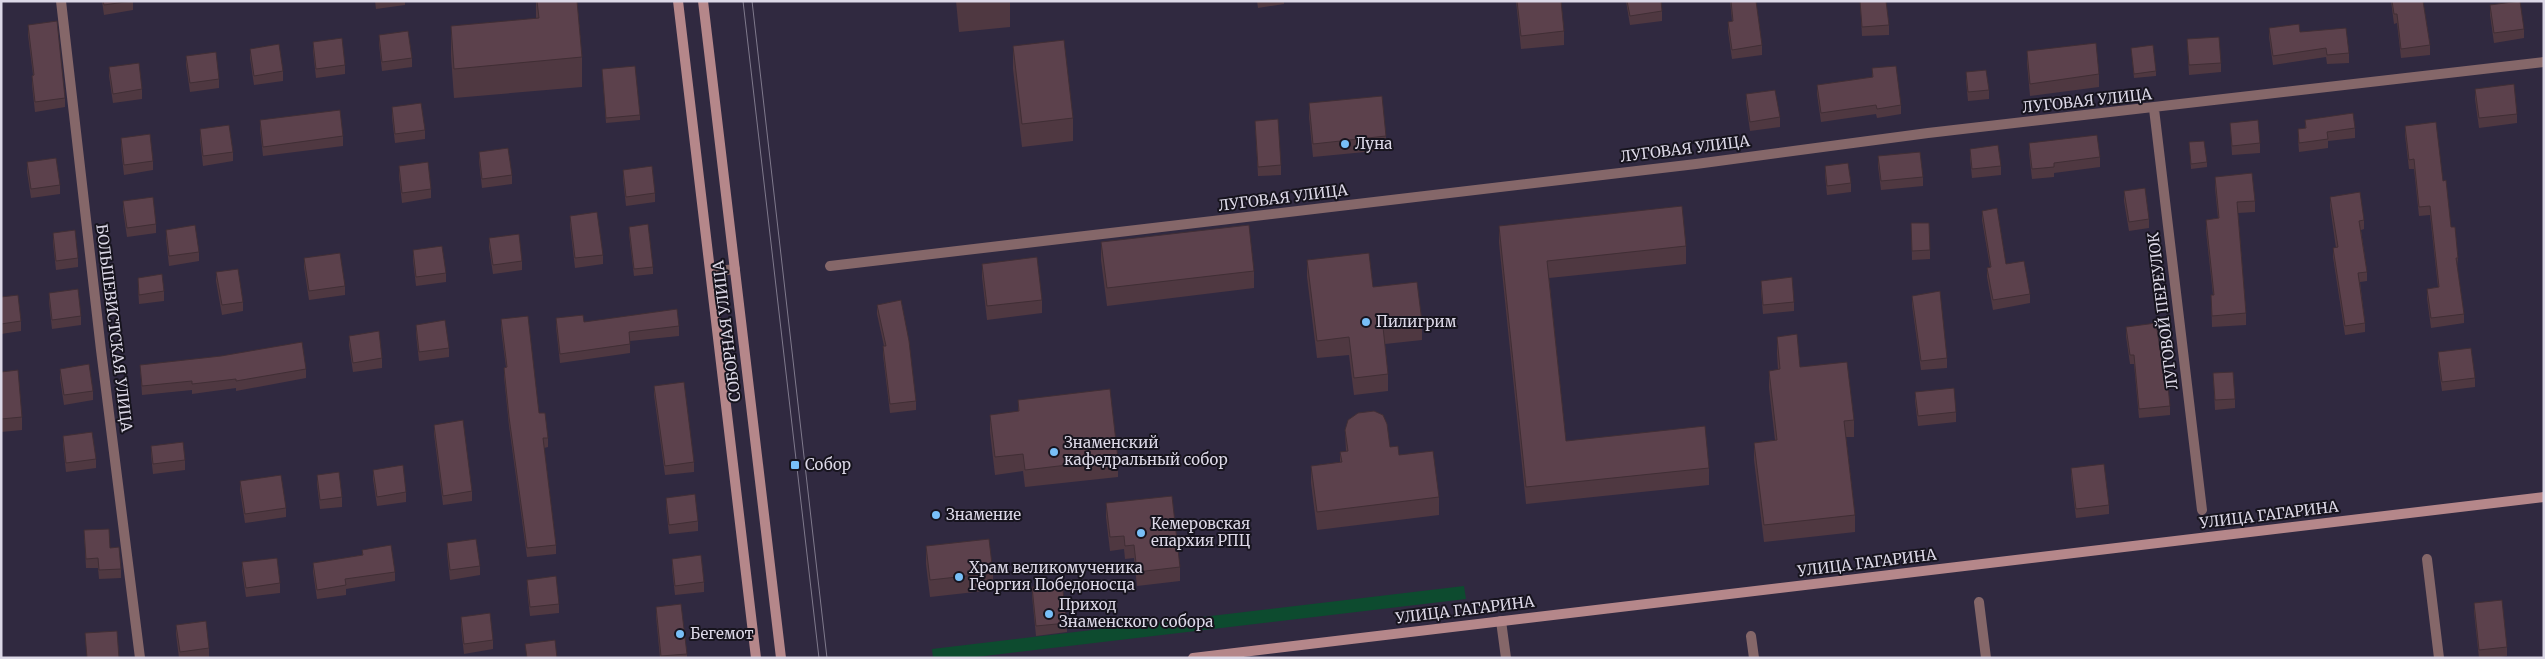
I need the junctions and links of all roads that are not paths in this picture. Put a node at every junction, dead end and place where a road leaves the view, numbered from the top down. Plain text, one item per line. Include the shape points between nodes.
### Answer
1 (61, 1) edge
2 (678, 1) edge
3 (703, 1) edge
4 (2544, 62) edge
5 (2154, 109) junction
6 (830, 266) dead end
7 (735, 269) junction
8 (711, 272) junction
9 (2544, 497) edge
10 (2202, 510) dead end
11 (2427, 560) dead end
12 (1979, 602) dead end
13 (1501, 621) junction
14 (1751, 636) dead end
15 (140, 658) edge
16 (756, 658) edge
17 (781, 658) edge
18 (1193, 658) edge
19 (1506, 658) edge
20 (1754, 658) edge
21 (1986, 658) edge
22 (2439, 658) edge

1 - 15 street, БОЛЬШЕВИСТСКАЯ УЛИЦА
2 - 8 street, СОБОРНАЯ УЛИЦА
3 - 7 street, СОБОРНАЯ УЛИЦА
4 - 5 street, ЛУГОВАЯ УЛИЦА
5 - 6 street, ЛУГОВАЯ УЛИЦА via 1928,133 1686,165
5 - 10 street, ЛУГОВОЙ ПЕРЕУЛОК
7 - 8 street
7 - 17 street, СОБОРНАЯ УЛИЦА
8 - 16 street, СОБОРНАЯ УЛИЦА
9 - 13 street, УЛИЦА ГАГАРИНА
11 - 22 street
12 - 21 street
13 - 18 street, УЛИЦА ГАГАРИНА
13 - 19 street
14 - 20 street

